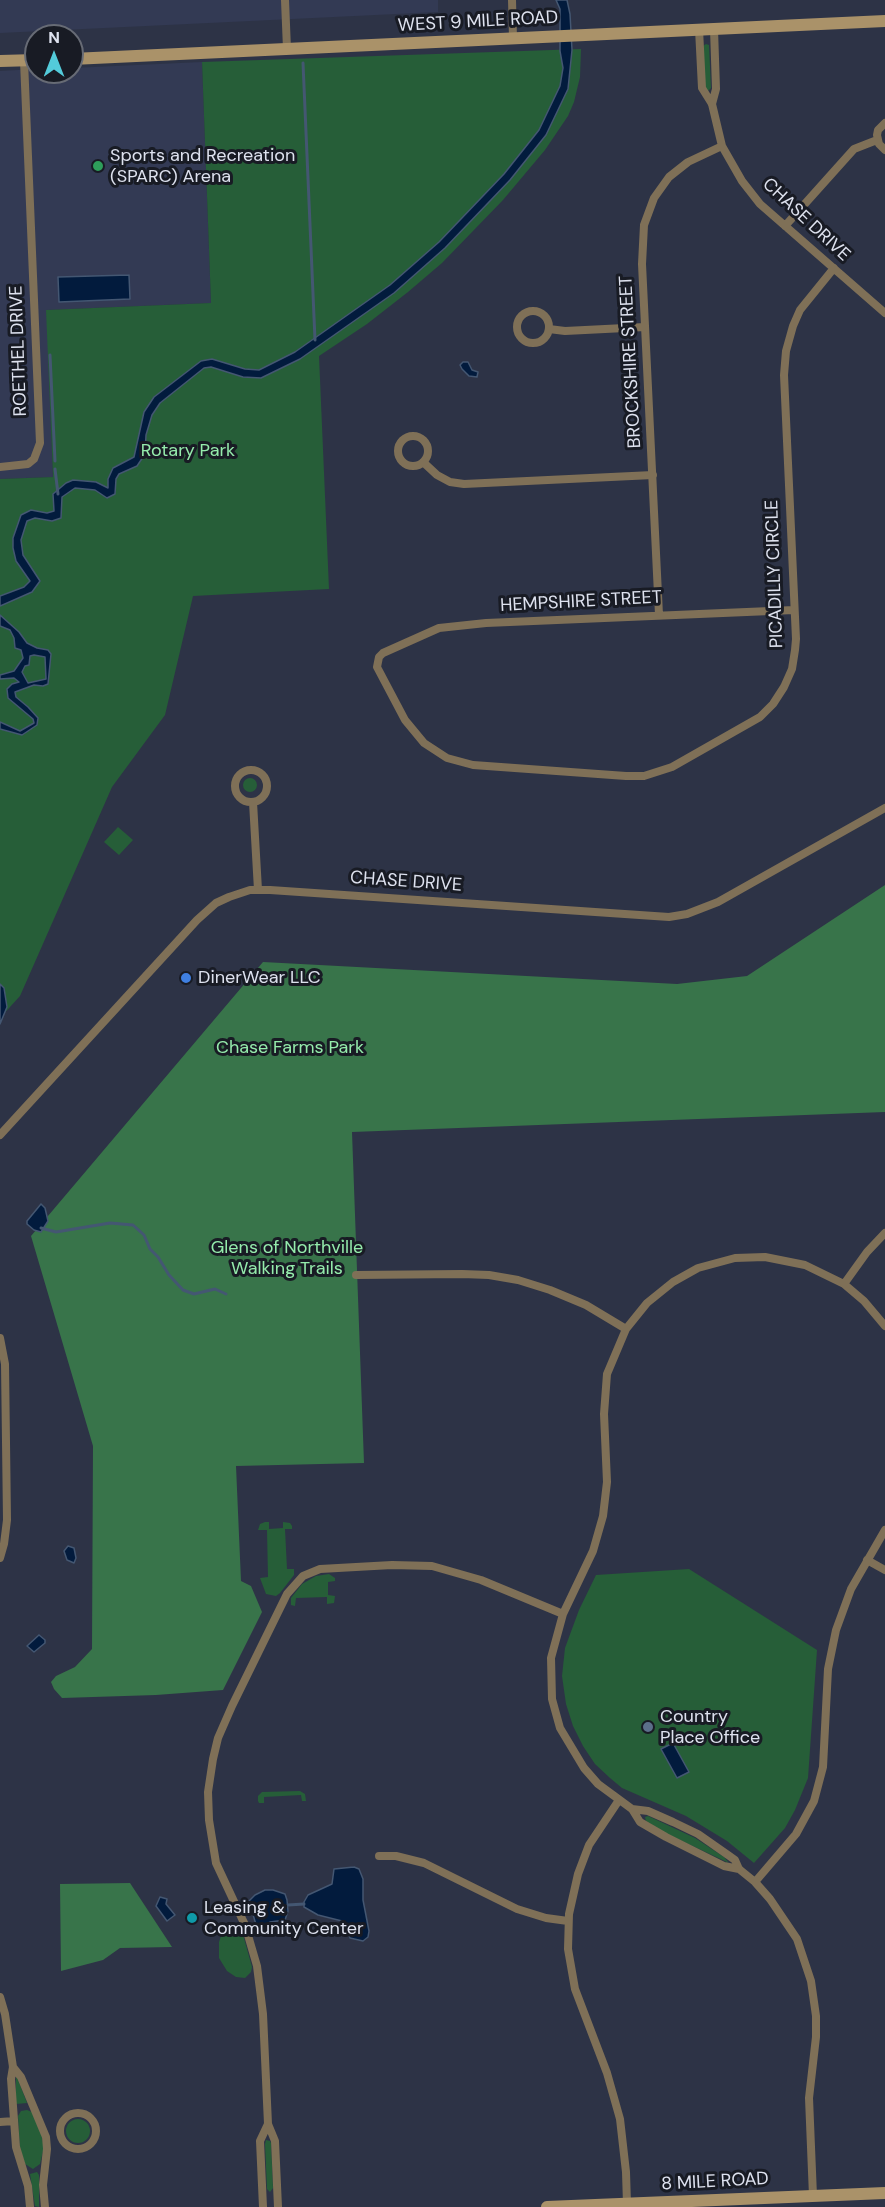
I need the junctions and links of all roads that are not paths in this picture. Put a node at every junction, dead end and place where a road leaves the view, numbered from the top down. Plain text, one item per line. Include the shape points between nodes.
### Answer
1 (285, 0) edge
2 (512, 0) edge
3 (885, 21) edge
4 (714, 28) junction
5 (699, 29) junction
6 (513, 38) junction
7 (287, 49) junction
8 (84, 58) edge
9 (24, 60) edge
10 (0, 61) edge
11 (31, 84) edge
12 (712, 104) junction
13 (885, 123) edge
14 (877, 140) junction
15 (722, 146) junction
16 (885, 150) edge
17 (785, 226) junction
18 (834, 268) junction
19 (885, 313) edge
20 (645, 327) junction
21 (549, 329) dead end
22 (423, 462) dead end
23 (0, 467) edge
24 (653, 475) junction
25 (794, 610) junction
26 (659, 615) junction
27 (378, 660) joint
28 (252, 802) dead end
29 (885, 808) edge
30 (258, 890) junction
31 (0, 1135) edge
32 (885, 1233) edge
33 (356, 1275) dead end
34 (844, 1284) junction
35 (885, 1326) edge
36 (626, 1329) junction
37 (0, 1338) edge
38 (885, 1530) edge
39 (0, 1558) edge
40 (867, 1560) junction
41 (885, 1570) edge
42 (562, 1614) junction
43 (619, 1800) junction
44 (632, 1809) junction
45 (379, 1856) dead end
46 (739, 1869) junction
47 (755, 1882) junction
48 (568, 1921) junction
49 (0, 1997) edge
50 (13, 2067) junction
51 (14, 2121) junction
52 (0, 2122) edge
53 (268, 2124) junction
54 (60, 2134) junction
55 (46, 2137) junction
56 (885, 2193) edge
57 (813, 2196) junction
58 (626, 2205) edge
59 (30, 2207) edge
60 (45, 2207) edge
61 (263, 2207) edge
62 (279, 2207) edge
63 (547, 2207) edge

1 - 7 street
2 - 6 street
3 - 4 street, WEST 9 MILE ROAD
4 - 5 street, WEST 9 MILE ROAD
4 - 12 street, CHASE DRIVE via 716,89
5 - 6 street, WEST 9 MILE ROAD
5 - 12 street, CHASE DRIVE via 702,88
6 - 7 street, WEST 9 MILE ROAD
7 - 8 street, WEST 9 MILE ROAD
9 - 10 street
11 - 23 street, ROETHEL DRIVE via 40,442 28,464
12 - 15 street, CHASE DRIVE
13 - 14 street via 878,130
14 - 16 street
14 - 17 street via 854,149
15 - 17 street, CHASE DRIVE via 750,192
15 - 20 street, BROCKSHIRE STREET via 678,169 649,210 642,240
17 - 18 street, CHASE DRIVE
18 - 19 street, CHASE DRIVE
18 - 25 street, PICADILLY CIRCLE via 800,310 784,362
20 - 21 street
20 - 24 street, BROCKSHIRE STREET
22 - 24 street via 450,482 464,484
24 - 26 street, BROCKSHIRE STREET
25 - 26 street, HEMPSHIRE STREET
25 - 27 street, PICADILLY CIRCLE via 794,659 773,704 760,717 704,750 644,776 481,765 447,758 424,743 408,725 380,677
26 - 27 street, HEMPSHIRE STREET via 440,628 383,653
28 - 30 street
29 - 30 street, CHASE DRIVE via 718,902 669,917
30 - 31 street, CHASE DRIVE via 229,897 207,910
32 - 34 street
33 - 36 street via 462,1274 518,1280 586,1305
34 - 35 street
34 - 36 street via 815,1269 777,1258 745,1256 723,1260 673,1282 647,1303
36 - 42 street via 605,1382 607,1482 601,1524 593,1551
37 - 39 street via 5,1364 7,1520
38 - 40 street
40 - 41 street
40 - 47 street via 843,1608 832,1647 824,1760 814,1801 796,1834
42 - 43 street via 550,1670 557,1718 584,1768
42 - 53 street via 460,1572 415,1565 320,1569 303,1576 292,1587 232,1706 218,1738 210,1772 208,1820 213,1851 249,1936 262,1992
43 - 44 street
43 - 48 street via 589,1845 572,1893
44 - 46 street via 640,1822 666,1837 724,1866
44 - 46 street via 648,1811 698,1834 735,1860
45 - 48 street via 424,1863 517,1909
46 - 47 street
47 - 57 street via 797,1939 812,1990 816,2025 809,2098
48 - 58 street via 575,1989 620,2119
49 - 50 street
50 - 51 street
50 - 55 street
51 - 52 street
51 - 59 street
53 - 61 street via 260,2141
53 - 62 street via 275,2141
54 - 54 street via 68,2146 81,2149 91,2144 96,2128 91,2118 75,2113 64,2119
54 - 55 street
55 - 60 street
56 - 57 street, 8 MILE ROAD
57 - 58 street, 8 MILE ROAD
58 - 63 street, 8 MILE ROAD

